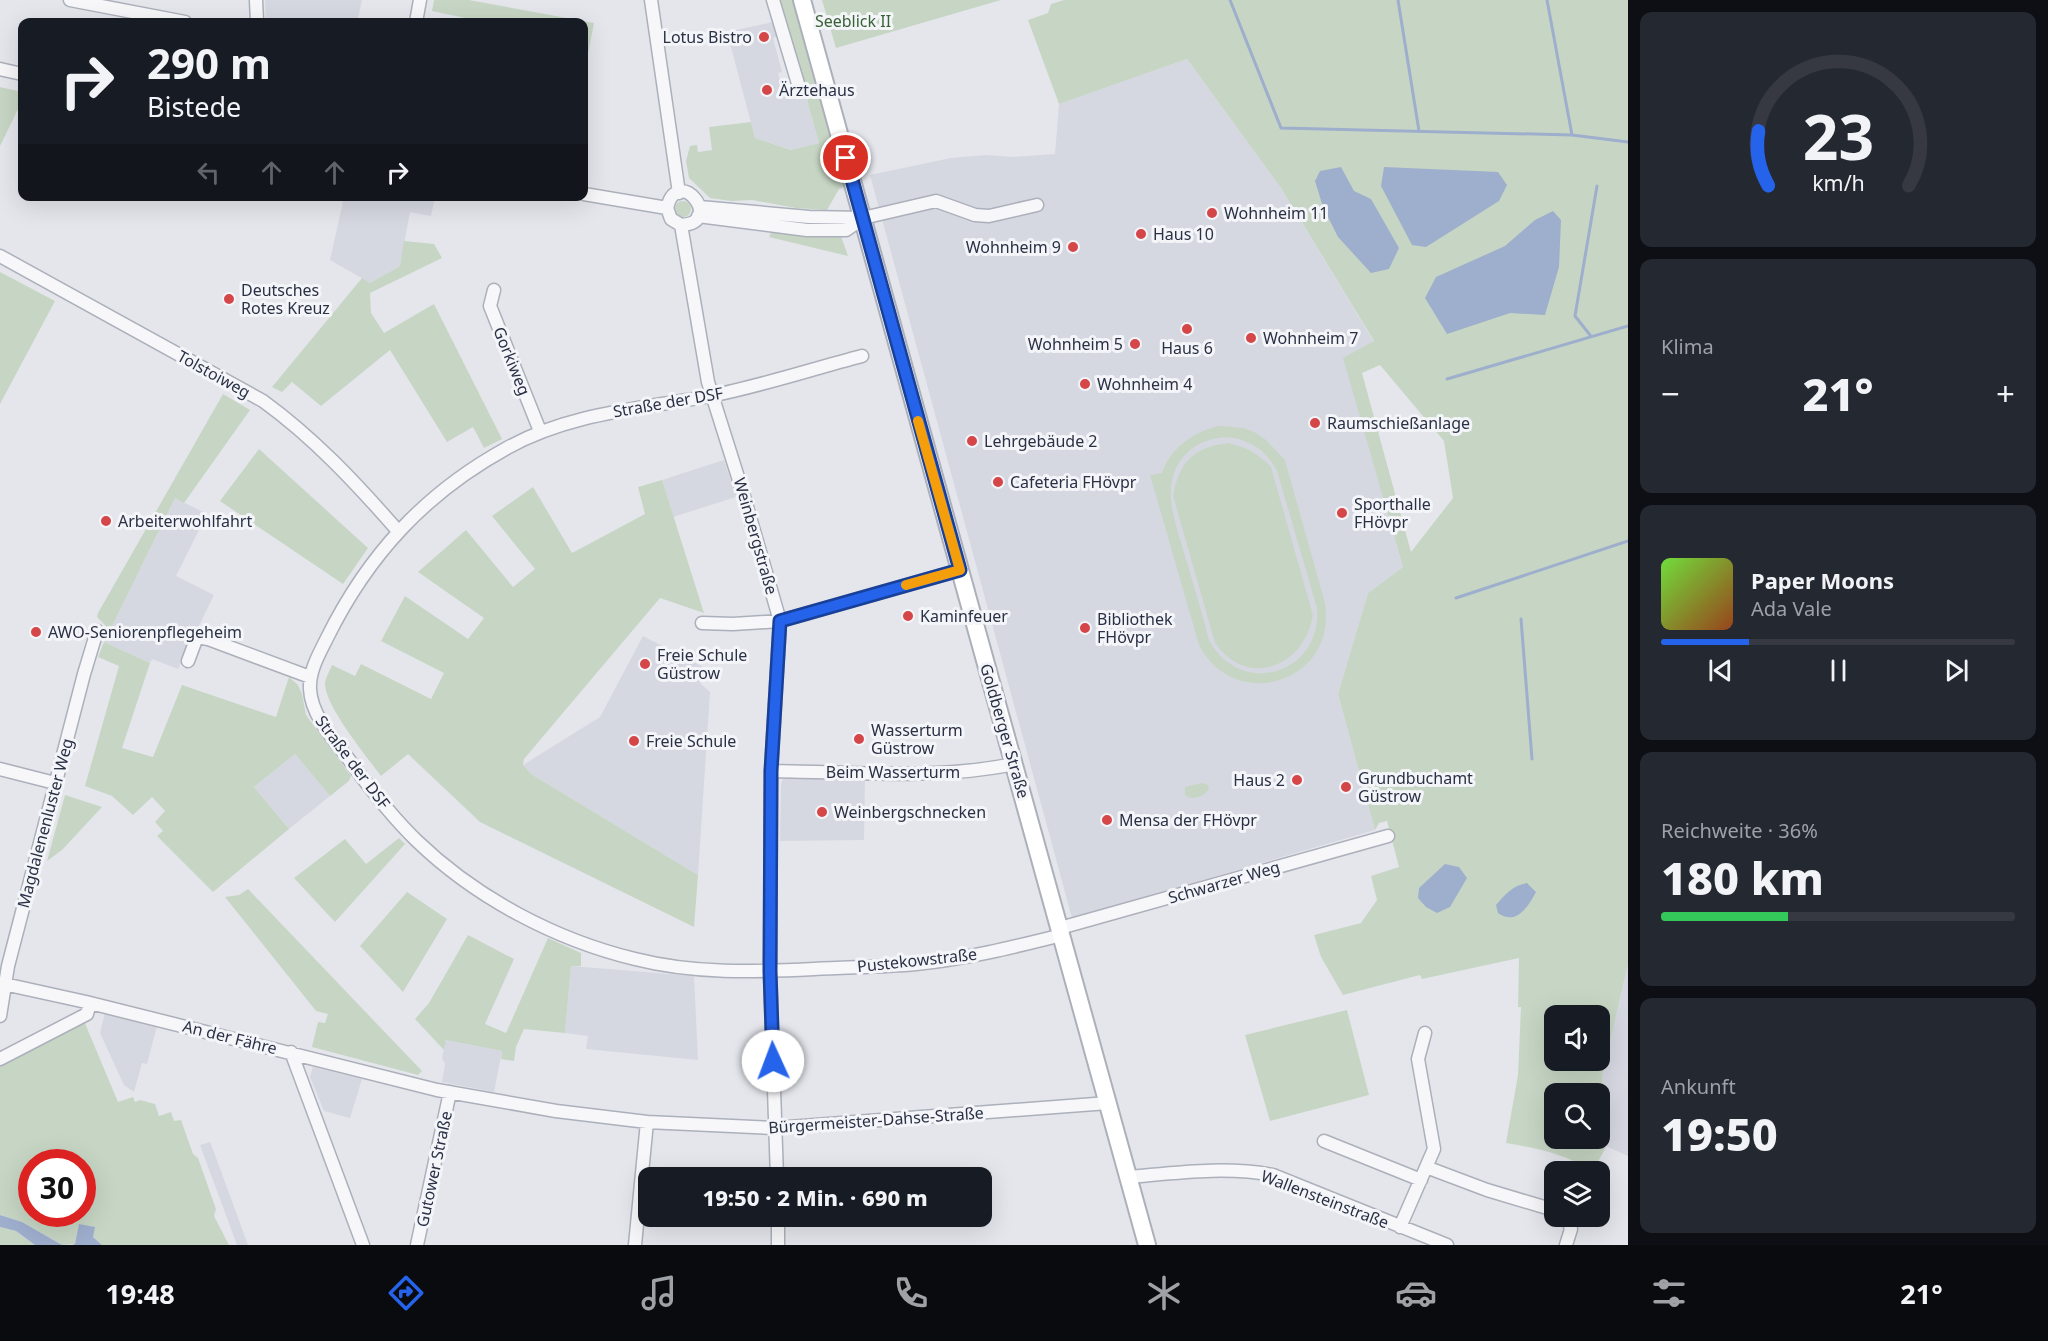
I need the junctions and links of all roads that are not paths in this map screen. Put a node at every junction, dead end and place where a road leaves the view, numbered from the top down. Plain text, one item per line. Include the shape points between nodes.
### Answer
1 (70, 0) edge
2 (256, 0) edge
3 (420, 0) edge
4 (651, 0) edge
5 (773, 0) edge
6 (802, 0) edge
7 (164, 18) edge
8 (257, 18) edge
9 (417, 18) edge
10 (0, 69) edge
11 (18, 73) edge
12 (799, 87) dead end
13 (679, 193) junction
14 (588, 195) edge
15 (1037, 205) dead end
16 (667, 208) junction
17 (699, 211) junction
18 (863, 218) junction
19 (681, 225) junction
20 (0, 256) edge
21 (494, 290) dead end
22 (862, 356) dead end
23 (712, 395) junction
24 (540, 431) junction
25 (398, 531) junction
26 (960, 570) junction
27 (780, 621) junction
28 (702, 623) dead end
29 (97, 631) dead end
30 (188, 660) dead end
31 (310, 677) junction
32 (1014, 764) junction
33 (0, 769) edge
34 (771, 771) junction
35 (55, 783) junction
36 (1388, 836) dead end
37 (1061, 932) junction
38 (770, 971) junction
39 (2, 983) edge
40 (90, 1003) junction
41 (0, 1016) edge
42 (1425, 1034) dead end
43 (291, 1052) junction
44 (0, 1059) edge
45 (450, 1092) junction
46 (1108, 1103) junction
47 (647, 1122) junction
48 (775, 1128) junction
49 (1324, 1141) dead end
50 (777, 1167) edge
51 (1426, 1167) junction
52 (1128, 1177) junction
53 (1421, 1180) junction
54 (1544, 1207) edge
55 (778, 1227) edge
56 (1400, 1227) junction
57 (1570, 1227) edge
58 (1428, 1242) edge
59 (363, 1245) edge
60 (417, 1245) edge
61 (635, 1245) edge
62 (778, 1245) edge
63 (1147, 1245) edge
64 (1448, 1245) edge
65 (1566, 1245) edge

1 - 7 street
2 - 8 street
3 - 9 street
4 - 13 street
5 - 12 street
6 - 18 main road, Goldberger Straße
10 - 11 street
13 - 16 street
13 - 17 street via 692,195
14 - 16 street
15 - 18 street via 989,216 936,201
16 - 19 street via 671,219
17 - 18 street
17 - 19 street via 690,224
18 - 26 main road, Goldberger Straße
19 - 23 street, Weinbergstraße
20 - 25 street, Tolstoiweg via 263,401 320,447
21 - 24 street, Gorkiweg via 490,306
22 - 23 street, Straße der DSF
23 - 24 street, Straße der DSF via 614,411
23 - 27 street, Weinbergstraße
24 - 25 street, Straße der DSF via 479,464
25 - 31 street, Straße der DSF via 355,587
26 - 27 street
26 - 32 main road, Goldberger Straße
27 - 28 street
27 - 34 street, Weinbergstraße
29 - 35 street, Magdalenenluster Weg
30 - 31 street via 197,637
31 - 38 street, Straße der DSF via 314,710 384,805 433,855 484,893 548,928 635,959 688,969
32 - 34 street, Beim Wasserturm via 979,771
32 - 37 main road, Goldberger Straße
33 - 35 street
34 - 38 street, Weinbergstraße
35 - 39 street, Magdalenenluster Weg
36 - 37 street, Schwarzer Weg
37 - 38 street, Pustekowstraße via 990,953 916,964
37 - 46 main road, Goldberger Straße
38 - 48 street, Weinbergstraße
39 - 40 street, An der Fähre
39 - 41 street, Magdalenenluster Weg
40 - 43 street, An der Fähre
40 - 44 street via 87,1014
42 - 51 street via 1418,1059 1434,1149
43 - 45 street, Bürgermeister-Dahse-Straße
43 - 59 street, An der Fähre
45 - 47 street, Bürgermeister-Dahse-Straße
45 - 60 street, Gutower Straße
46 - 48 street, Bürgermeister-Dahse-Straße
46 - 52 main road, Goldberger Straße
47 - 48 street, Bürgermeister-Dahse-Straße
47 - 61 street
48 - 50 street, Weinbergstraße
49 - 53 street
51 - 53 street
51 - 54 street
52 - 56 street, Wallensteinstraße via 1211,1171 1273,1175
52 - 63 main road, Goldberger Straße
53 - 56 street
55 - 62 street
56 - 58 street, Wallensteinstraße
57 - 65 street
58 - 64 street, Wallensteinstraße

